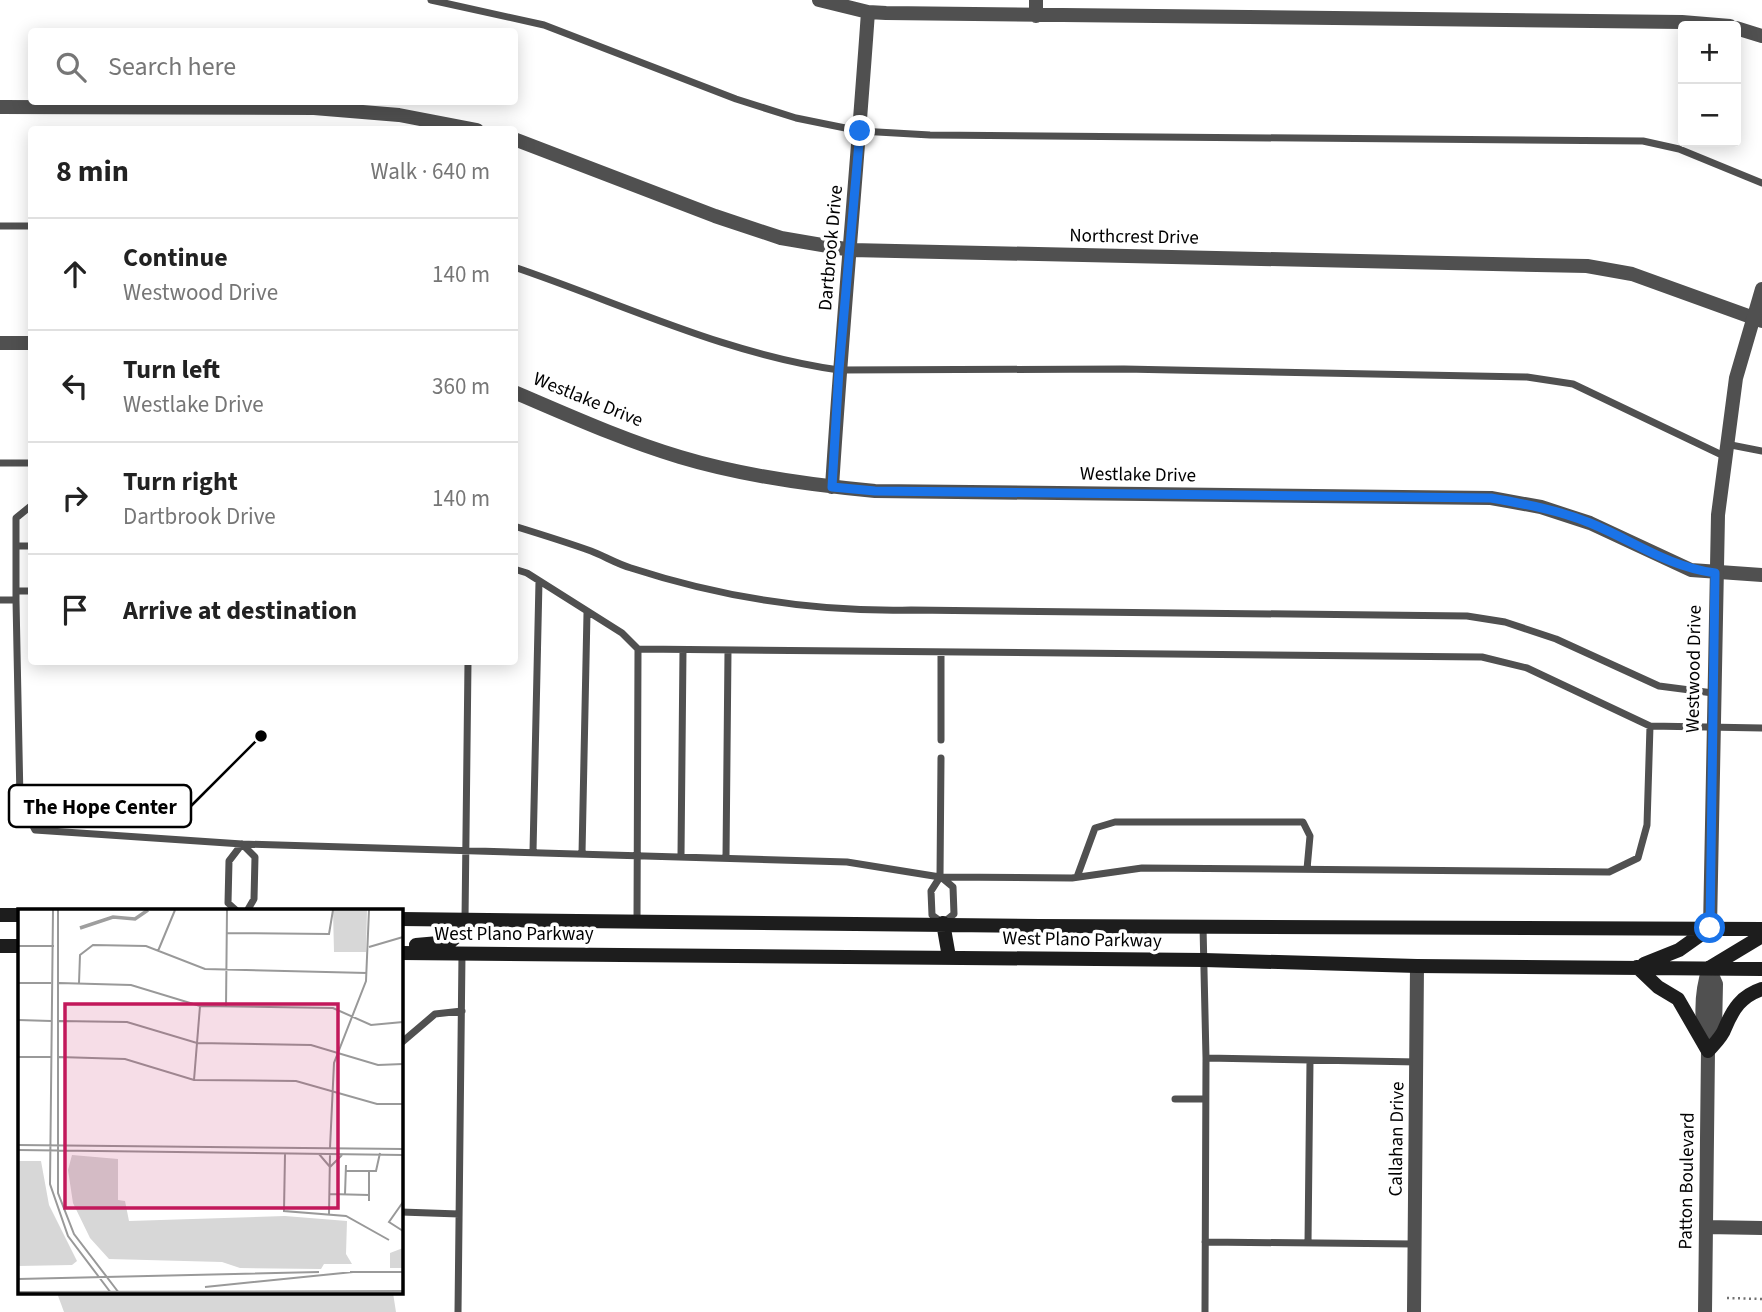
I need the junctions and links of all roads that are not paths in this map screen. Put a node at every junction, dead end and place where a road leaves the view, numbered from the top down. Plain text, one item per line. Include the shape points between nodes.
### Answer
1 (431, 0) edge
2 (820, 0) edge
3 (1036, 0) edge
4 (868, 12) junction
5 (1036, 16) junction
6 (1678, 22) edge
7 (1741, 30) edge
8 (1762, 36) edge
9 (0, 107) edge
10 (456, 126) edge
11 (860, 131) junction
12 (518, 141) edge
13 (1762, 183) edge
14 (0, 226) edge
15 (28, 226) edge
16 (851, 250) junction
17 (518, 269) edge
18 (1762, 289) edge
19 (1757, 319) edge
20 (0, 343) edge
21 (28, 344) edge
22 (839, 370) junction
23 (518, 394) edge
24 (1725, 450) junction
25 (1762, 451) edge
26 (0, 463) edge
27 (28, 463) edge
28 (832, 487) junction
29 (28, 508) edge
30 (518, 527) edge
31 (16, 546) junction
32 (28, 546) edge
33 (518, 570) edge
34 (1715, 573) junction
35 (1762, 575) edge
36 (540, 581) junction
37 (16, 591) junction
38 (28, 591) edge
39 (0, 600) edge
40 (16, 600) junction
41 (587, 613) junction
42 (638, 649) junction
43 (683, 650) junction
44 (728, 651) junction
45 (941, 653) junction
46 (468, 665) edge
47 (1713, 693) junction
48 (1650, 726) junction
49 (1713, 728) junction
50 (1762, 728) edge
51 (941, 740) dead end
52 (941, 758) dead end
53 (242, 844) junction
54 (466, 850) junction
55 (533, 852) junction
56 (582, 853) junction
57 (637, 855) junction
58 (681, 856) junction
59 (726, 858) junction
60 (1307, 869) junction
61 (940, 877) junction
62 (1077, 877) junction
63 (235, 909) edge
64 (248, 909) edge
65 (0, 915) edge
66 (18, 915) edge
67 (402, 919) edge
68 (470, 920) junction
69 (637, 922) junction
70 (943, 923) junction
71 (1203, 926) junction
72 (1670, 928) junction
73 (1710, 928) junction
74 (1762, 929) edge
75 (1762, 936) edge
76 (1689, 944) junction
77 (0, 946) edge
78 (18, 946) edge
79 (402, 947) edge
80 (1733, 951) junction
81 (402, 953) edge
82 (462, 954) junction
83 (948, 957) junction
84 (1204, 960) junction
85 (1418, 966) junction
86 (1637, 967) junction
87 (1709, 968) junction
88 (1757, 969) edge
89 (1762, 989) edge
90 (462, 1011) junction
91 (402, 1042) edge
92 (1708, 1051) junction
93 (1206, 1058) junction
94 (1310, 1061) junction
95 (1418, 1062) junction
96 (1175, 1099) dead end
97 (1205, 1099) junction
98 (402, 1212) edge
99 (459, 1214) junction
100 (1706, 1227) junction
101 (1762, 1228) edge
102 (1205, 1242) junction
103 (1308, 1243) junction
104 (1415, 1245) junction
105 (458, 1312) edge
106 (1205, 1312) edge
107 (1415, 1312) edge
108 (1705, 1312) edge

1 - 11 lane via 544,25 736,99
2 - 4 street
3 - 5 street
4 - 5 street
4 - 11 street, Dartbrook Drive
5 - 6 street
7 - 8 street
9 - 10 street via 314,108 399,115
11 - 13 lane via 1643,141 1679,149
11 - 16 street, Dartbrook Drive
12 - 16 street, Northcrest Drive via 781,238
14 - 15 lane
16 - 19 street, Northcrest Drive via 1587,266 1632,274
16 - 22 street, Dartbrook Drive
17 - 22 lane via 753,353
18 - 19 street, Westwood Drive
19 - 24 street, Westwood Drive via 1736,378
20 - 21 street
22 - 24 lane via 1124,369 1527,377 1573,384
22 - 28 street, Dartbrook Drive
23 - 28 street, Westlake Drive via 679,456 756,476
24 - 25 lane
24 - 34 street, Westwood Drive
26 - 27 lane
28 - 34 street, Westlake Drive via 1491,498 1577,519 1681,567
29 - 31 lane via 16,518
30 - 47 lane via 639,570 745,597 819,607 1467,616 1505,622 1556,639 1659,686
31 - 32 lane
31 - 37 lane
33 - 36 lane
34 - 35 street, Westlake Drive
34 - 47 street, Westwood Drive
36 - 41 lane
36 - 55 lane
37 - 38 lane
37 - 40 lane
39 - 40 lane
40 - 53 lane via 20,800 35,830
41 - 42 lane
41 - 56 lane
42 - 43 lane
42 - 57 lane
43 - 44 lane
43 - 58 lane
44 - 45 lane
44 - 59 lane
45 - 48 lane via 1482,657 1527,668
45 - 51 lane
46 - 54 lane
47 - 49 street, Westwood Drive
48 - 49 lane
48 - 60 lane via 1647,825 1638,859 1609,872
49 - 50 lane
49 - 73 street, Westwood Drive
52 - 61 lane
53 - 54 lane
53 - 63 lane via 229,861 228,903
53 - 64 lane via 254,857 254,899
54 - 55 lane
54 - 68 lane
55 - 56 lane
56 - 57 lane
57 - 58 lane
57 - 69 lane
58 - 59 lane
59 - 61 lane via 847,862
60 - 62 lane via 1142,868
60 - 62 lane via 1310,836 1303,822 1115,822 1095,828
61 - 62 lane
61 - 70 lane via 931,891 932,915
61 - 70 lane via 953,887 954,914
65 - 66 main road
67 - 68 main road, West Plano Parkway
68 - 69 main road, West Plano Parkway
68 - 79 main road via 450,942
69 - 70 main road, West Plano Parkway
70 - 71 main road, West Plano Parkway
70 - 83 main road
71 - 72 main road, West Plano Parkway
71 - 84 lane
72 - 73 main road, West Plano Parkway
72 - 76 main road
73 - 74 main road, West Plano Parkway
73 - 76 main road
73 - 80 main road
75 - 80 main road
76 - 86 main road
76 - 87 main road
77 - 78 main road
80 - 87 main road
80 - 88 main road
81 - 82 main road, West Plano Parkway
82 - 83 main road, West Plano Parkway
82 - 90 lane
83 - 84 main road, West Plano Parkway
84 - 85 main road, West Plano Parkway
84 - 93 lane
85 - 86 main road, West Plano Parkway
85 - 95 street, Callahan Drive
86 - 87 main road, West Plano Parkway
86 - 92 main road via 1678,999
87 - 88 main road, West Plano Parkway
87 - 92 street, Patton Boulevard via 1704,983 1703,1030
89 - 92 main road via 1732,1010 1724,1031
90 - 91 lane via 435,1014
90 - 99 lane
92 - 100 street, Patton Boulevard
93 - 94 lane
93 - 97 lane
94 - 95 lane
94 - 103 lane
95 - 104 street, Callahan Drive
96 - 97 lane
97 - 102 lane
98 - 99 lane
99 - 105 lane
100 - 101 street
100 - 108 street, Patton Boulevard
102 - 103 lane
102 - 106 lane
103 - 104 lane
104 - 107 street, Callahan Drive

